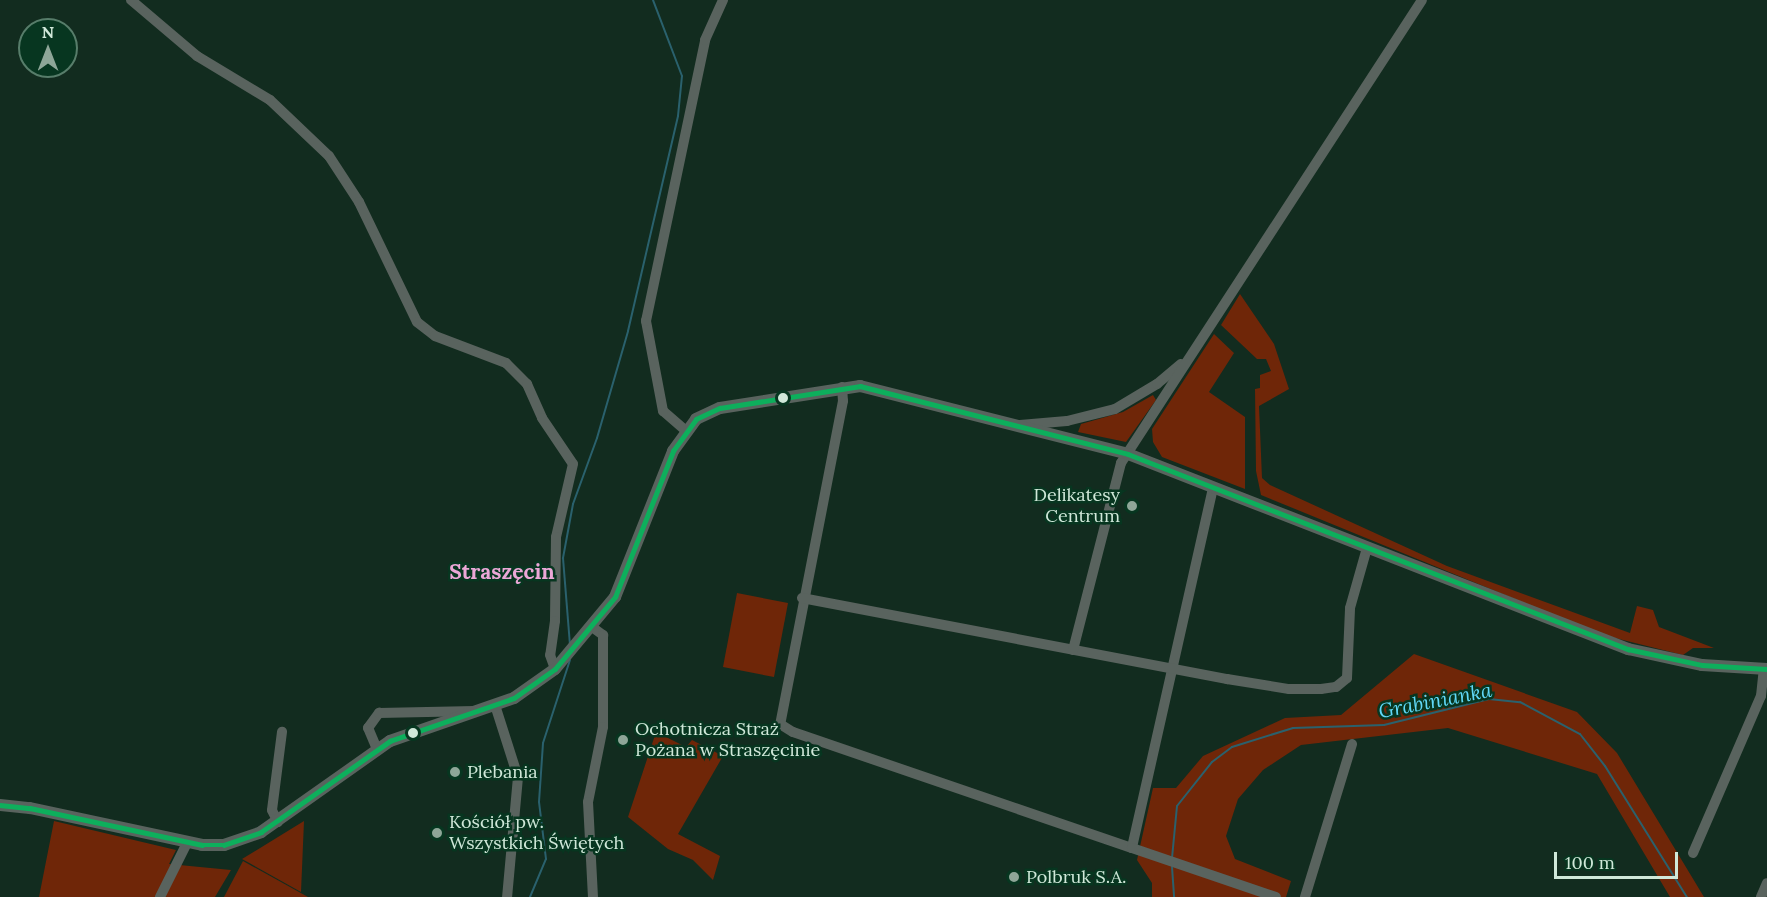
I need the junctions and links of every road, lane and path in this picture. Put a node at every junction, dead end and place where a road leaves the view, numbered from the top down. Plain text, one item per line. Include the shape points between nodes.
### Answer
1 (130, 0) edge
2 (723, 0) edge
3 (1422, 0) edge
4 (1188, 358) junction
5 (842, 387) junction
6 (1020, 425) junction
7 (685, 430) junction
8 (1128, 454) junction
9 (1213, 488) junction
10 (1367, 548) junction
11 (802, 598) junction
12 (590, 629) junction
13 (1073, 650) junction
14 (558, 665) junction
15 (1173, 668) junction
16 (1765, 669) edge
17 (1765, 686) edge
18 (495, 705) junction
19 (475, 711) junction
20 (282, 732) dead end
21 (1352, 744) dead end
22 (377, 749) junction
23 (0, 805) edge
24 (278, 822) junction
25 (187, 843) junction
26 (1132, 849) junction
27 (1693, 853) dead end
28 (1767, 883) edge
29 (160, 897) edge
30 (507, 897) edge
31 (593, 897) edge
32 (1276, 897) edge
33 (1305, 897) edge
34 (1761, 897) edge

1 - 14 street via 197,56 270,100 330,156 359,202 417,322 435,336 506,363 527,384 542,418 573,464 556,537 555,621 549,656
2 - 7 street via 705,40 646,321 663,411
3 - 4 street
4 - 6 street via 1157,384 1115,409 1067,421
4 - 8 street
5 - 6 street via 881,388
5 - 7 street via 720,408 696,419
5 - 11 street via 843,401
6 - 8 street
7 - 12 street via 669,460 622,584
8 - 9 street
8 - 13 street via 1121,463
9 - 10 street
9 - 15 street
10 - 15 street via 1350,608 1348,671 1343,684 1289,689
10 - 16 street via 1628,649 1702,665
11 - 13 street
11 - 26 street via 778,717 784,728
12 - 14 street
12 - 31 street via 603,635 603,728 588,802
13 - 15 street
14 - 18 street via 528,690
15 - 26 street
16 - 17 street
17 - 27 street
18 - 19 street
18 - 30 street via 518,777
19 - 22 street via 412,731
19 - 22 street via 379,713 368,728
20 - 24 street via 272,810
21 - 33 street
22 - 24 street
23 - 25 street via 41,810
24 - 25 street via 244,840 224,845
25 - 29 street
26 - 32 street
28 - 34 street

